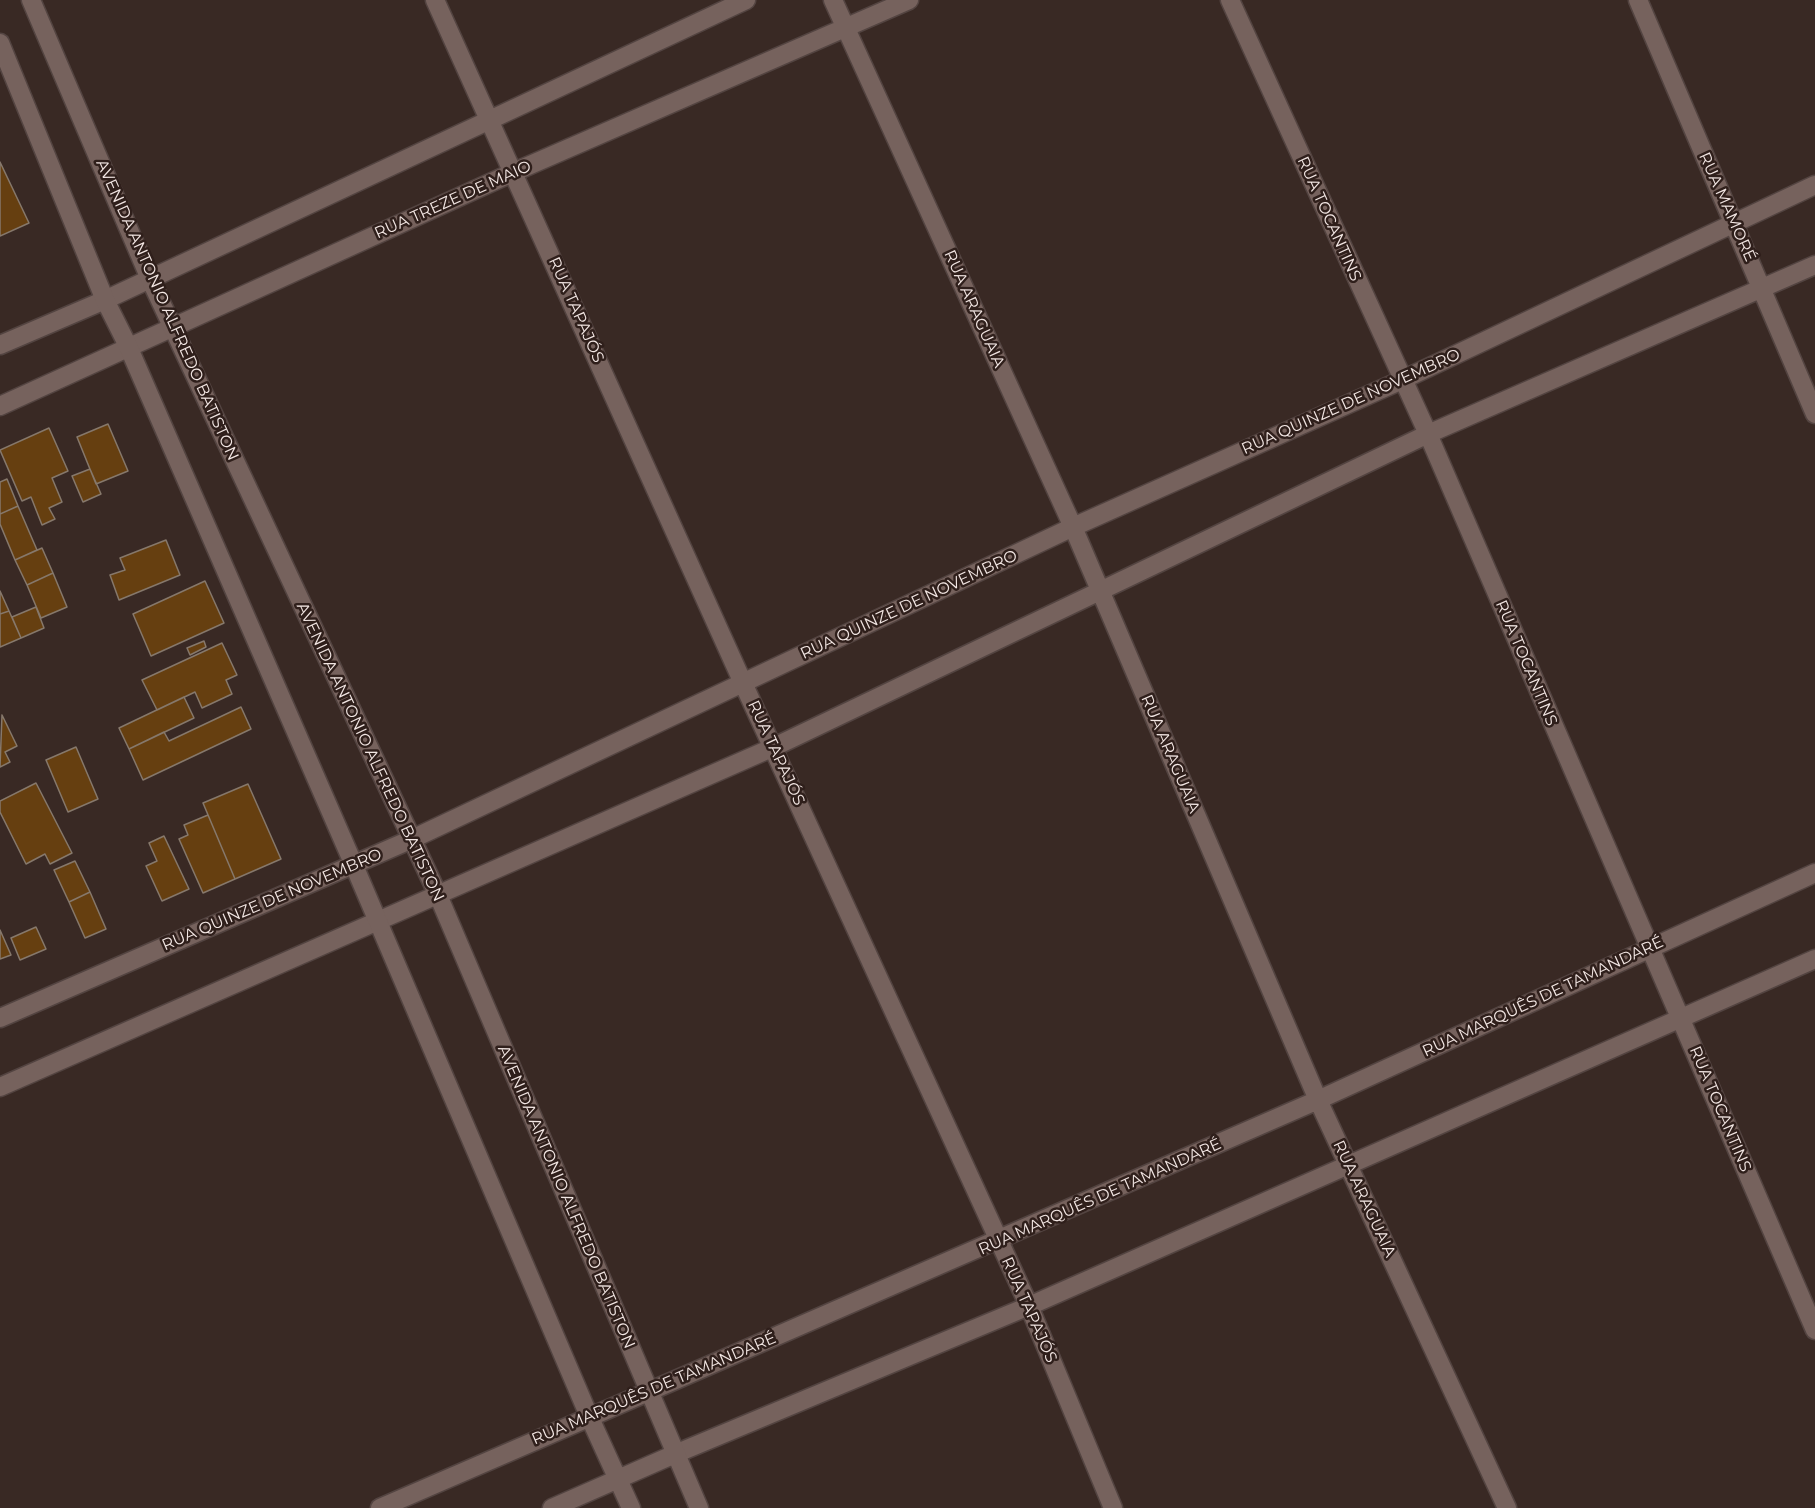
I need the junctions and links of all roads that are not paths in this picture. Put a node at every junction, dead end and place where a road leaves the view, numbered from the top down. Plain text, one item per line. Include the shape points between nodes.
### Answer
1 (30, 0) edge
2 (435, 0) edge
3 (746, 0) edge
4 (833, 0) edge
5 (909, 0) edge
6 (1230, 0) edge
7 (1638, 0) edge
8 (846, 27) junction
9 (0, 44) edge
10 (490, 118) junction
11 (514, 172) junction
12 (1815, 185) edge
13 (1733, 222) junction
14 (1815, 266) edge
15 (150, 279) junction
16 (1764, 288) junction
17 (105, 300) junction
18 (174, 327) junction
19 (0, 345) edge
20 (128, 346) junction
21 (1402, 380) junction
22 (0, 406) edge
23 (1815, 414) edge
24 (1428, 434) junction
25 (1073, 527) junction
26 (1100, 590) junction
27 (743, 683) junction
28 (774, 747) junction
29 (410, 840) junction
30 (353, 863) junction
31 (1815, 873) edge
32 (438, 896) junction
33 (379, 923) junction
34 (1648, 949) junction
35 (1815, 959) edge
36 (0, 1018) edge
37 (1681, 1019) junction
38 (0, 1088) edge
39 (1318, 1101) junction
40 (1350, 1166) junction
41 (998, 1242) junction
42 (1029, 1306) junction
43 (1815, 1330) edge
44 (648, 1392) junction
45 (589, 1416) junction
46 (675, 1454) junction
47 (619, 1479) junction
48 (380, 1508) edge
49 (552, 1508) edge
50 (631, 1508) edge
51 (699, 1508) edge
52 (1113, 1508) edge
53 (1507, 1508) edge

1 - 15 street, AVENIDA ANTONIO ALFREDO BATISTON
2 - 10 street, RUA TAPAJÓS
3 - 10 street
4 - 8 street, RUA ARAGUAIA
5 - 8 street, RUA TREZE DE MAIO
6 - 21 street, RUA TOCANTINS
7 - 13 street, RUA MAMORÉ
8 - 11 street, RUA TREZE DE MAIO
8 - 25 street, RUA ARAGUAIA
9 - 17 street
10 - 11 street, RUA TAPAJÓS
10 - 15 street
11 - 18 street, RUA TREZE DE MAIO
11 - 27 street, RUA TAPAJÓS
12 - 13 street, RUA QUINZE DE NOVEMBRO
13 - 16 street, RUA MAMORÉ
13 - 21 street, RUA QUINZE DE NOVEMBRO
14 - 16 street
15 - 17 street
15 - 18 street, AVENIDA ANTONIO ALFREDO BATISTON
16 - 23 street, RUA MAMORÉ
16 - 24 street
17 - 19 street
17 - 20 street
18 - 20 street, RUA TREZE DE MAIO
18 - 29 street, AVENIDA ANTONIO ALFREDO BATISTON
20 - 22 street, RUA TREZE DE MAIO
20 - 30 street
21 - 24 street, RUA TOCANTINS
21 - 25 street, RUA QUINZE DE NOVEMBRO
24 - 26 street
24 - 34 street, RUA TOCANTINS
25 - 26 street, RUA ARAGUAIA
25 - 27 street, RUA QUINZE DE NOVEMBRO
26 - 28 street
26 - 39 street, RUA ARAGUAIA
27 - 28 street, RUA TAPAJÓS
27 - 29 street, RUA QUINZE DE NOVEMBRO
28 - 32 street
28 - 41 street, RUA TAPAJÓS
29 - 30 street, RUA QUINZE DE NOVEMBRO
29 - 32 street, AVENIDA ANTONIO ALFREDO BATISTON
30 - 33 street
30 - 36 street, RUA QUINZE DE NOVEMBRO
31 - 34 street, RUA MARQUÊS DE TAMANDARÉ
32 - 33 street
32 - 44 street, AVENIDA ANTONIO ALFREDO BATISTON
33 - 38 street
33 - 45 street
34 - 37 street, RUA TOCANTINS
34 - 39 street, RUA MARQUÊS DE TAMANDARÉ
35 - 37 street
37 - 40 street
37 - 43 street, RUA TOCANTINS
39 - 40 street, RUA ARAGUAIA
39 - 41 street, RUA MARQUÊS DE TAMANDARÉ
40 - 42 street
40 - 53 street, RUA ARAGUAIA
41 - 42 street, RUA TAPAJÓS
41 - 44 street, RUA MARQUÊS DE TAMANDARÉ
42 - 46 street
42 - 52 street, RUA TAPAJÓS
44 - 45 street, RUA MARQUÊS DE TAMANDARÉ
44 - 46 street, AVENIDA ANTONIO ALFREDO BATISTON
45 - 47 street
45 - 48 street, RUA MARQUÊS DE TAMANDARÉ
46 - 47 street
46 - 51 street, AVENIDA ANTONIO ALFREDO BATISTON
47 - 49 street
47 - 50 street

